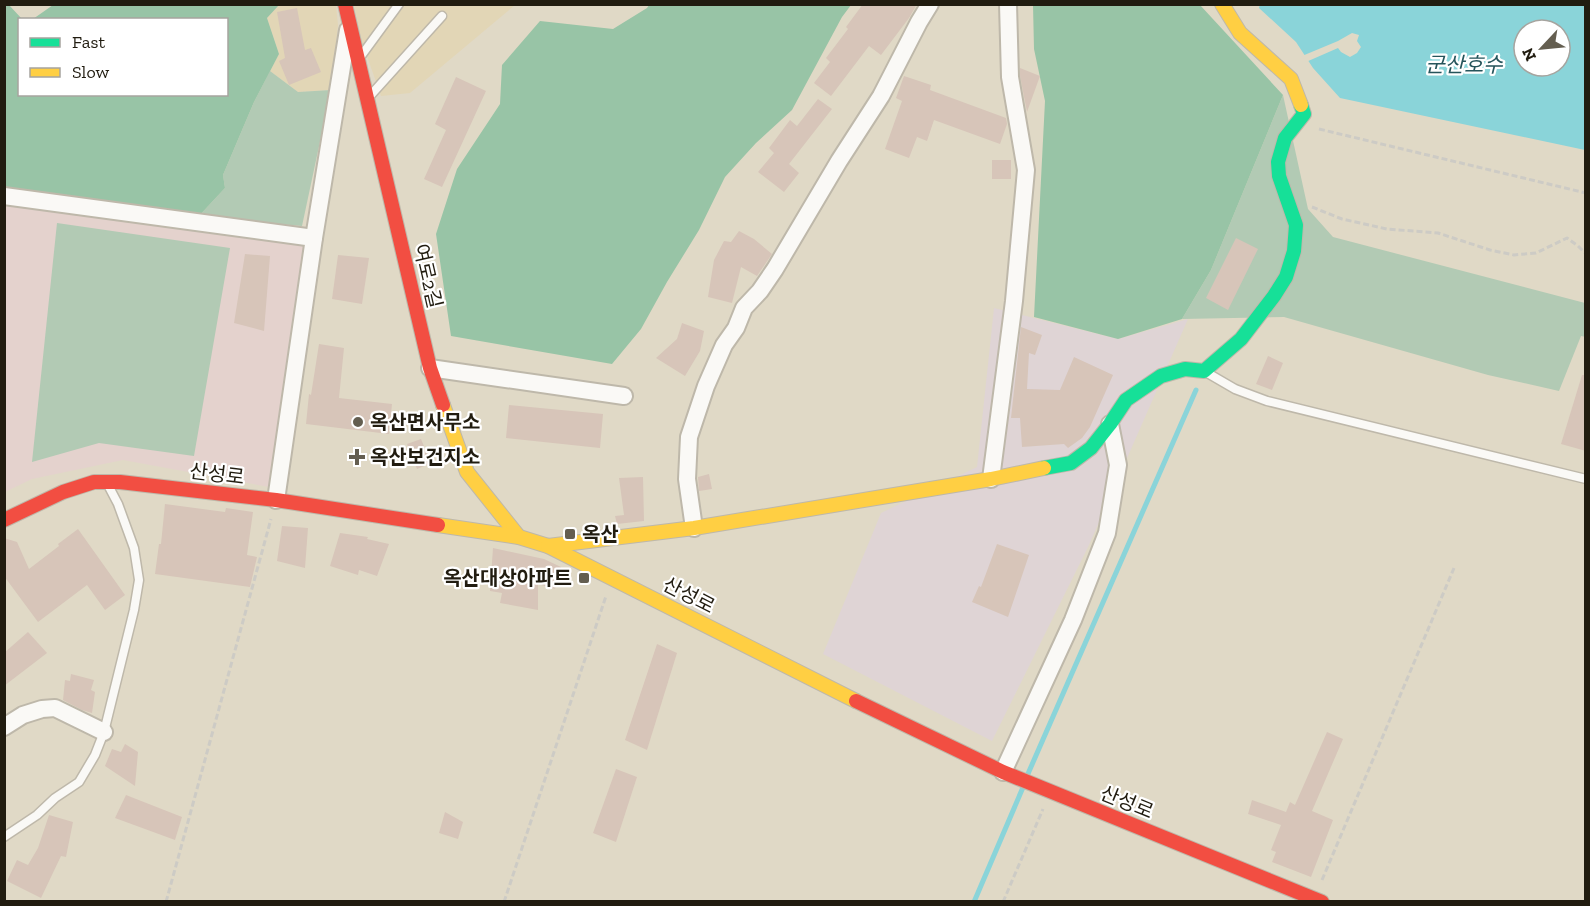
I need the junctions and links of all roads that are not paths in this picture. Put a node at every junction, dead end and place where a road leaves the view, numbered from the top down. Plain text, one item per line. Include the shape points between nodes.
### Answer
1 (345, 4) edge
2 (399, 4) edge
3 (930, 4) edge
4 (1008, 4) edge
5 (1222, 4) edge
6 (442, 16) dead end
7 (349, 25) junction
8 (357, 61) junction
9 (366, 99) junction
10 (4, 196) edge
11 (314, 238) junction
12 (430, 368) junction
13 (1204, 371) junction
14 (624, 396) dead end
15 (1110, 424) junction
16 (991, 479) junction
17 (1586, 480) edge
18 (107, 482) junction
19 (276, 500) junction
20 (4, 520) edge
21 (694, 528) junction
22 (519, 537) junction
23 (548, 546) junction
24 (4, 727) edge
25 (104, 732) junction
26 (1010, 775) junction
27 (4, 837) edge
28 (1318, 900) edge

1 - 7 street, 여로2길
2 - 8 lane
3 - 21 street via 881,96 724,345 689,437 687,479
4 - 16 street via 1010,77 1026,170
5 - 13 street via 1240,33 1292,79 1304,114 1286,138 1278,162 1296,225 1286,277 1241,339
6 - 9 lane
7 - 8 street, 여로2길
7 - 11 street
8 - 9 street, 여로2길
9 - 12 street, 여로2길
10 - 11 street
11 - 19 street
12 - 14 street
12 - 22 street, 여로2길 via 467,472
13 - 15 street via 1185,369 1161,376 1126,400
13 - 17 lane via 1267,401
15 - 16 street via 1091,448 1071,463
15 - 26 street via 1118,465 1107,533
16 - 21 street
18 - 19 street, 산성로
18 - 20 street, 산성로 via 63,492
18 - 25 lane via 134,548 139,580
19 - 22 street, 산성로
21 - 23 street
22 - 23 street, 산성로
23 - 26 street, 산성로
24 - 25 street via 23,715 55,708
25 - 27 lane via 78,782
26 - 28 street, 산성로

